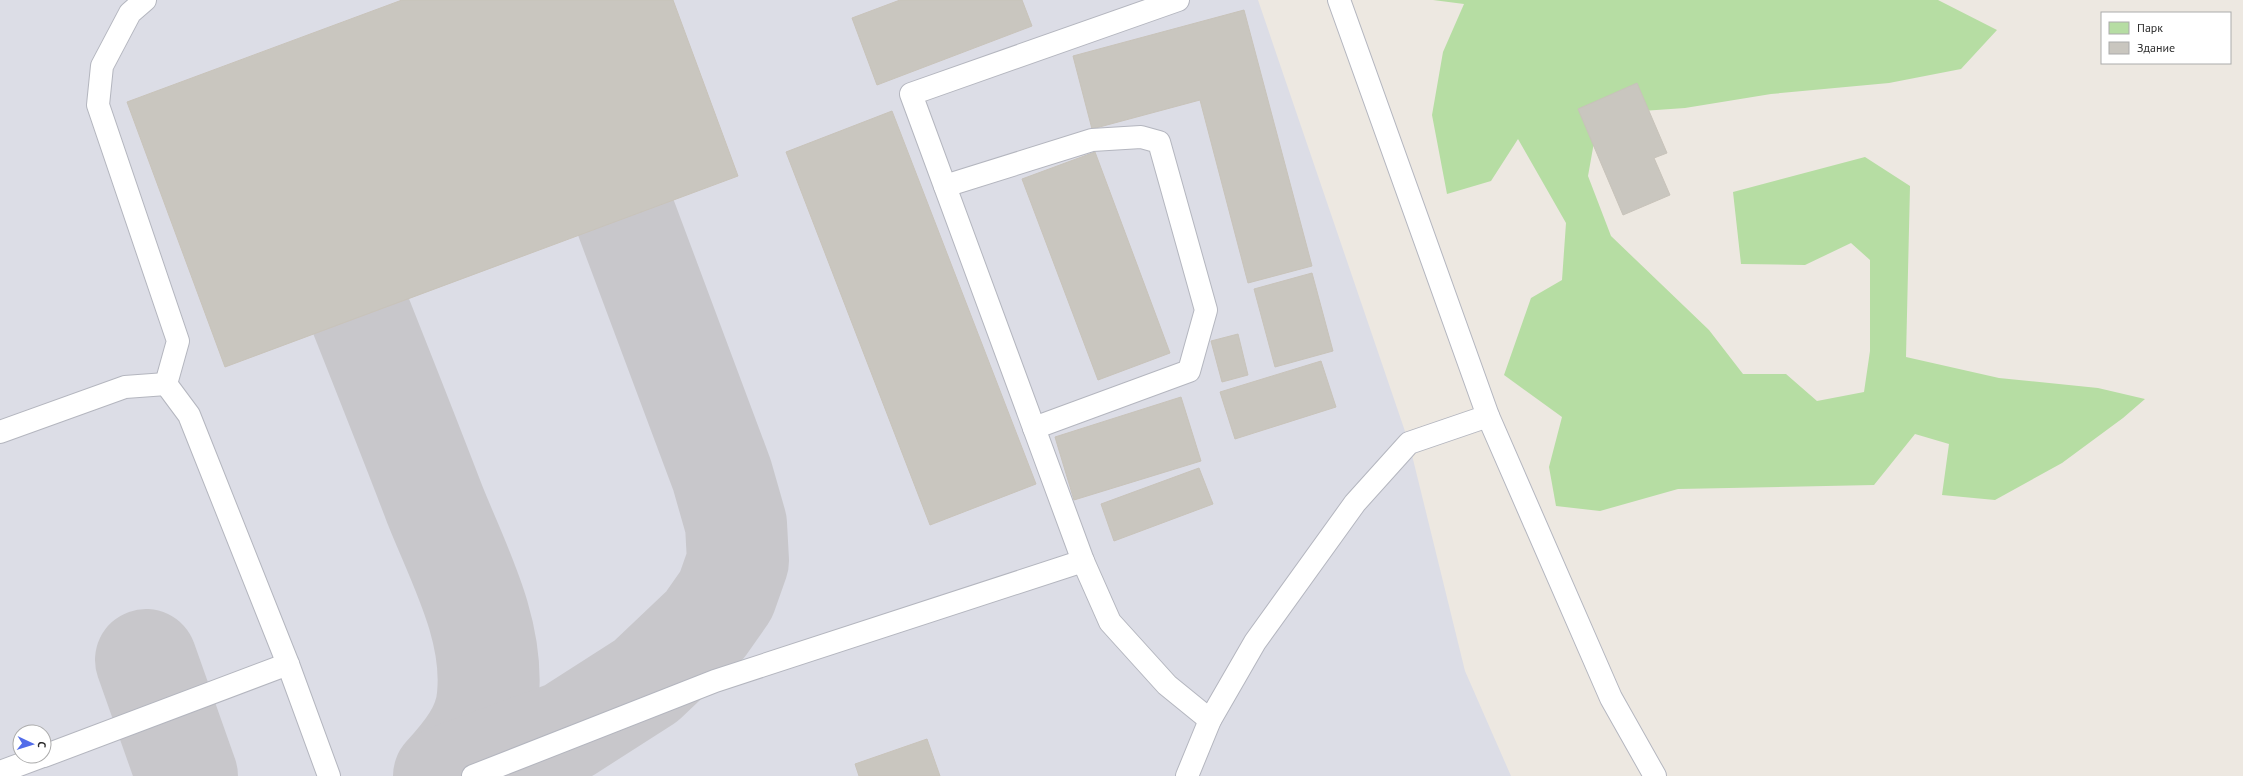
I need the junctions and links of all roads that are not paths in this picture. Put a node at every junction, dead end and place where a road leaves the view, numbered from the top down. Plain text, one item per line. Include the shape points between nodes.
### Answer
1 (145, 0) edge
2 (1178, 0) edge
3 (1338, 0) edge
4 (945, 186) junction
5 (166, 384) junction
6 (1488, 416) junction
7 (1034, 428) junction
8 (0, 432) edge
9 (1083, 562) junction
10 (288, 664) junction
11 (1210, 720) junction
12 (52, 753) edge
13 (22, 764) edge
14 (0, 772) edge
15 (329, 776) edge
16 (473, 776) edge
17 (1187, 776) edge
18 (1655, 776) edge

1 - 5 lane via 130,13 102,66 98,105 178,341
2 - 4 lane via 911,94
3 - 6 lane
4 - 7 lane
4 - 7 lane via 1092,140 1141,137 1159,142 1206,310 1189,371
5 - 8 lane via 125,387
5 - 10 lane via 189,415
6 - 11 lane via 1408,444 1355,503 1256,642
6 - 18 lane via 1611,698
7 - 9 lane
9 - 11 lane via 1110,622 1166,685
9 - 16 lane via 715,681
10 - 12 lane
10 - 15 lane
11 - 17 lane
13 - 14 lane

